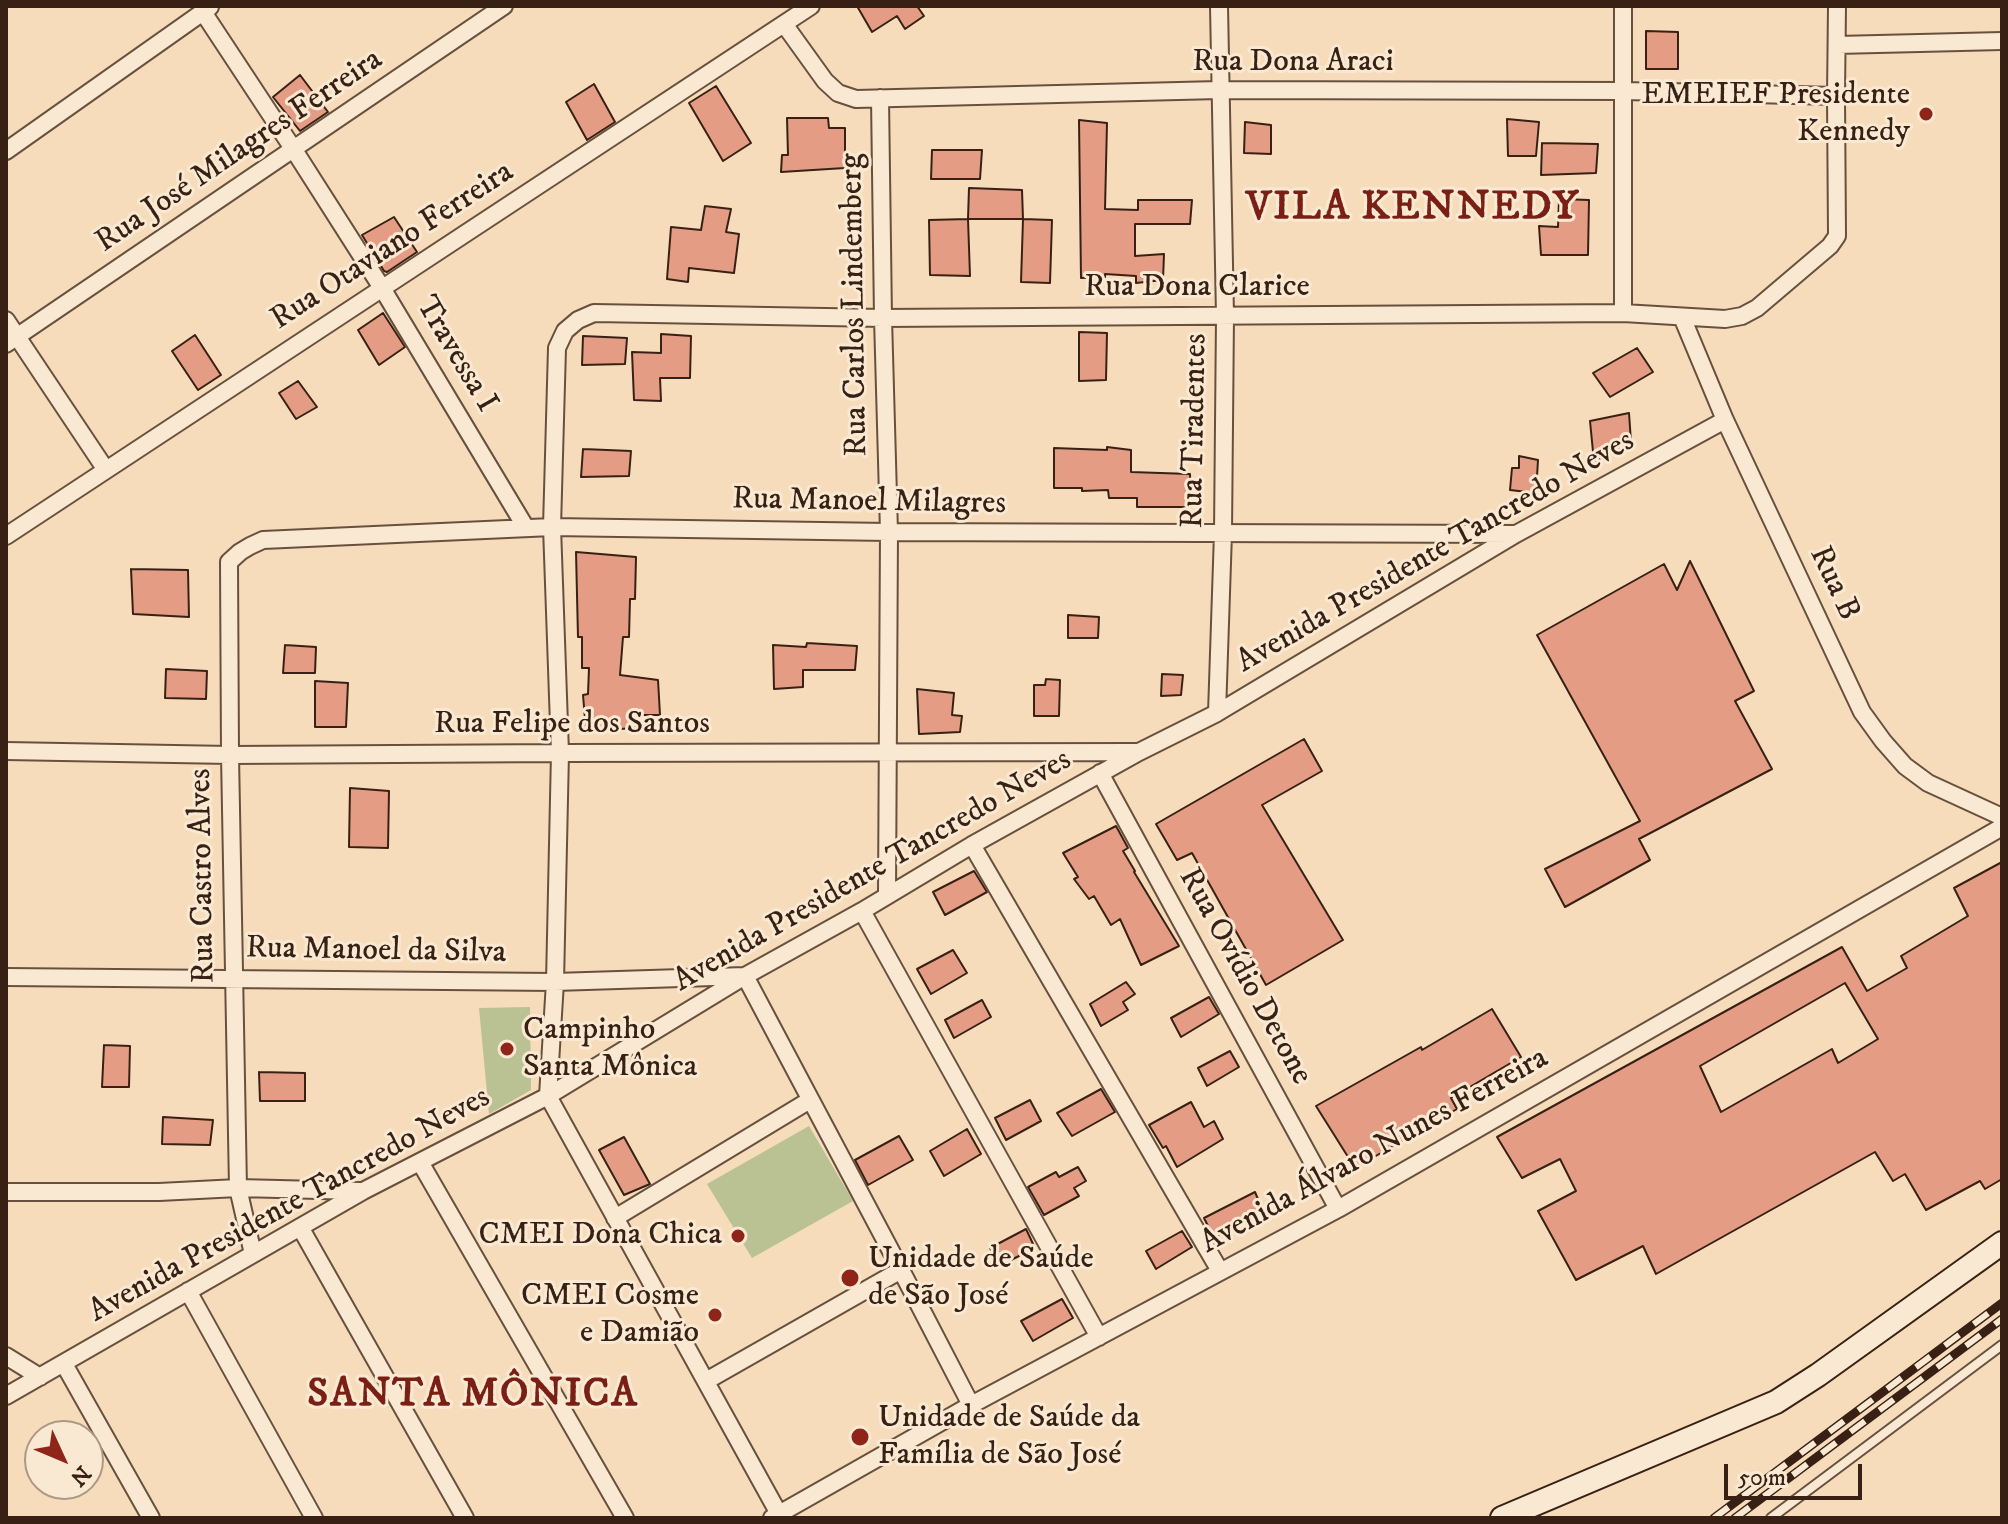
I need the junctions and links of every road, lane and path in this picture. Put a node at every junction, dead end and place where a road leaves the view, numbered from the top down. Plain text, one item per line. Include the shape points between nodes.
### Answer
1 (504, 6) edge
2 (811, 6) edge
3 (1219, 6) edge
4 (1623, 6) edge
5 (1837, 6) edge
6 (207, 9) edge
7 (784, 24) junction
8 (2002, 41) edge
9 (1837, 45) junction
10 (1219, 90) junction
11 (1624, 91) junction
12 (1836, 96) junction
13 (880, 98) junction
14 (294, 150) junction
15 (6, 151) edge
16 (382, 288) junction
17 (1623, 313) junction
18 (1225, 316) junction
19 (1682, 317) junction
20 (883, 318) junction
21 (6, 320) edge
22 (11, 340) edge
23 (1725, 420) junction
24 (106, 470) junction
25 (552, 527) junction
26 (526, 528) junction
27 (889, 532) junction
28 (1223, 533) junction
29 (1516, 534) junction
30 (6, 536) edge
31 (229, 562) joint
32 (1217, 713) junction
33 (6, 751) edge
34 (1139, 752) junction
35 (560, 753) junction
36 (887, 754) junction
37 (230, 755) junction
38 (1100, 773) junction
39 (2002, 817) edge
40 (2002, 827) edge
41 (972, 845) junction
42 (887, 895) junction
43 (862, 911) junction
44 (745, 976) junction
45 (6, 977) edge
46 (233, 979) junction
47 (555, 982) junction
48 (548, 1096) junction
49 (810, 1100) junction
50 (420, 1162) junction
51 (238, 1188) junction
52 (363, 1191) junction
53 (6, 1192) edge
54 (1338, 1209) junction
55 (615, 1218) junction
56 (300, 1227) junction
57 (2002, 1243) edge
58 (253, 1254) junction
59 (901, 1270) junction
60 (1220, 1271) junction
61 (188, 1291) junction
62 (1099, 1337) junction
63 (2002, 1345) edge
64 (6, 1356) edge
65 (64, 1364) junction
66 (40, 1377) junction
67 (706, 1381) junction
68 (6, 1396) edge
69 (971, 1405) junction
70 (775, 1516) edge
71 (151, 1518) edge
72 (314, 1518) edge
73 (465, 1518) edge
74 (625, 1518) edge
75 (1502, 1518) edge
76 (1771, 1518) edge

1 - 14 street, Rua José Milagres Ferreira
2 - 7 street, Rua Otaviano Ferreira
3 - 10 street, Rua Tiradentes
4 - 11 street
5 - 9 street
6 - 14 street, Travessa I
6 - 15 street
7 - 13 street, Rua Dona Araci via 838,93
7 - 16 street, Rua Otaviano Ferreira
8 - 9 street
9 - 12 street
10 - 11 street, Rua Dona Araci
10 - 13 street, Rua Dona Araci
10 - 18 street, Rua Tiradentes
11 - 12 street, Rua Dona Araci
11 - 17 street
12 - 19 street, Rua Dona Clarice via 1837,236 1742,316
13 - 20 street, Rua Carlos Lindemberg
14 - 16 street, Travessa I
14 - 22 street, Rua José Milagres Ferreira
16 - 24 street, Rua Otaviano Ferreira
16 - 26 street, Travessa I
17 - 18 street, Rua Dona Clarice
17 - 19 street, Rua Dona Clarice
18 - 20 street, Rua Dona Clarice
18 - 28 street, Rua Tiradentes
19 - 23 street, Rua B
20 - 25 street, Rua Dona Clarice via 594,313 578,320 557,348
20 - 27 street, Rua Carlos Lindemberg
21 - 22 street
22 - 24 street
23 - 29 street, Avenida Presidente Tancredo Neves
23 - 39 street, Rua B via 1862,712 1905,766 1928,783
24 - 30 street, Rua Otaviano Ferreira
25 - 26 street, Rua Manoel Milagres
25 - 27 street, Rua Manoel Milagres
25 - 35 street
26 - 31 street, Rua Manoel Milagres via 263,540
27 - 28 street, Rua Manoel Milagres
27 - 36 street, Rua Carlos Lindemberg
28 - 29 street, Rua Manoel Milagres
28 - 32 street, Rua Tiradentes
29 - 32 street, Avenida Presidente Tancredo Neves
31 - 37 street, Rua Castro Alves
32 - 34 street, Avenida Presidente Tancredo Neves
33 - 37 street, Rua Felipe dos Santos
34 - 36 street, Rua Felipe dos Santos
34 - 38 street, Avenida Presidente Tancredo Neves
35 - 36 street, Rua Felipe dos Santos
35 - 37 street, Rua Felipe dos Santos
35 - 47 street
36 - 42 street, Rua Carlos Lindemberg
37 - 46 street, Rua Castro Alves
38 - 41 street, Avenida Presidente Tancredo Neves
38 - 54 street, Rua Ovídio Detone
40 - 54 street, Avenida Álvaro Nunes Ferreira
41 - 42 street, Avenida Presidente Tancredo Neves
41 - 60 street
42 - 43 street, Avenida Presidente Tancredo Neves
43 - 44 street, Avenida Presidente Tancredo Neves
43 - 62 street
44 - 47 street, Rua Manoel da Silva
44 - 48 street, Avenida Presidente Tancredo Neves
44 - 49 street
45 - 46 street, Rua Manoel da Silva
46 - 47 street, Rua Manoel da Silva
46 - 51 street, Rua Castro Alves
47 - 48 street
48 - 50 street, Avenida Presidente Tancredo Neves
48 - 55 street
49 - 55 street
49 - 59 street
50 - 52 street, Avenida Presidente Tancredo Neves
50 - 74 street
51 - 52 street
51 - 53 street
51 - 58 street, Rua Castro Alves
52 - 56 street, Avenida Presidente Tancredo Neves
54 - 60 street, Avenida Álvaro Nunes Ferreira
55 - 67 street
56 - 58 street, Avenida Presidente Tancredo Neves
56 - 73 street
57 - 75 street via 1776,1402
58 - 61 street, Avenida Presidente Tancredo Neves
59 - 67 street
59 - 69 street
60 - 62 street, Avenida Álvaro Nunes Ferreira
61 - 65 street, Avenida Presidente Tancredo Neves
61 - 72 street
62 - 69 street, Avenida Álvaro Nunes Ferreira
63 - 76 lane
64 - 66 street
65 - 66 street, Avenida Presidente Tancredo Neves
65 - 71 street
66 - 68 street, Avenida Presidente Tancredo Neves
67 - 70 street
69 - 70 street, Avenida Álvaro Nunes Ferreira

